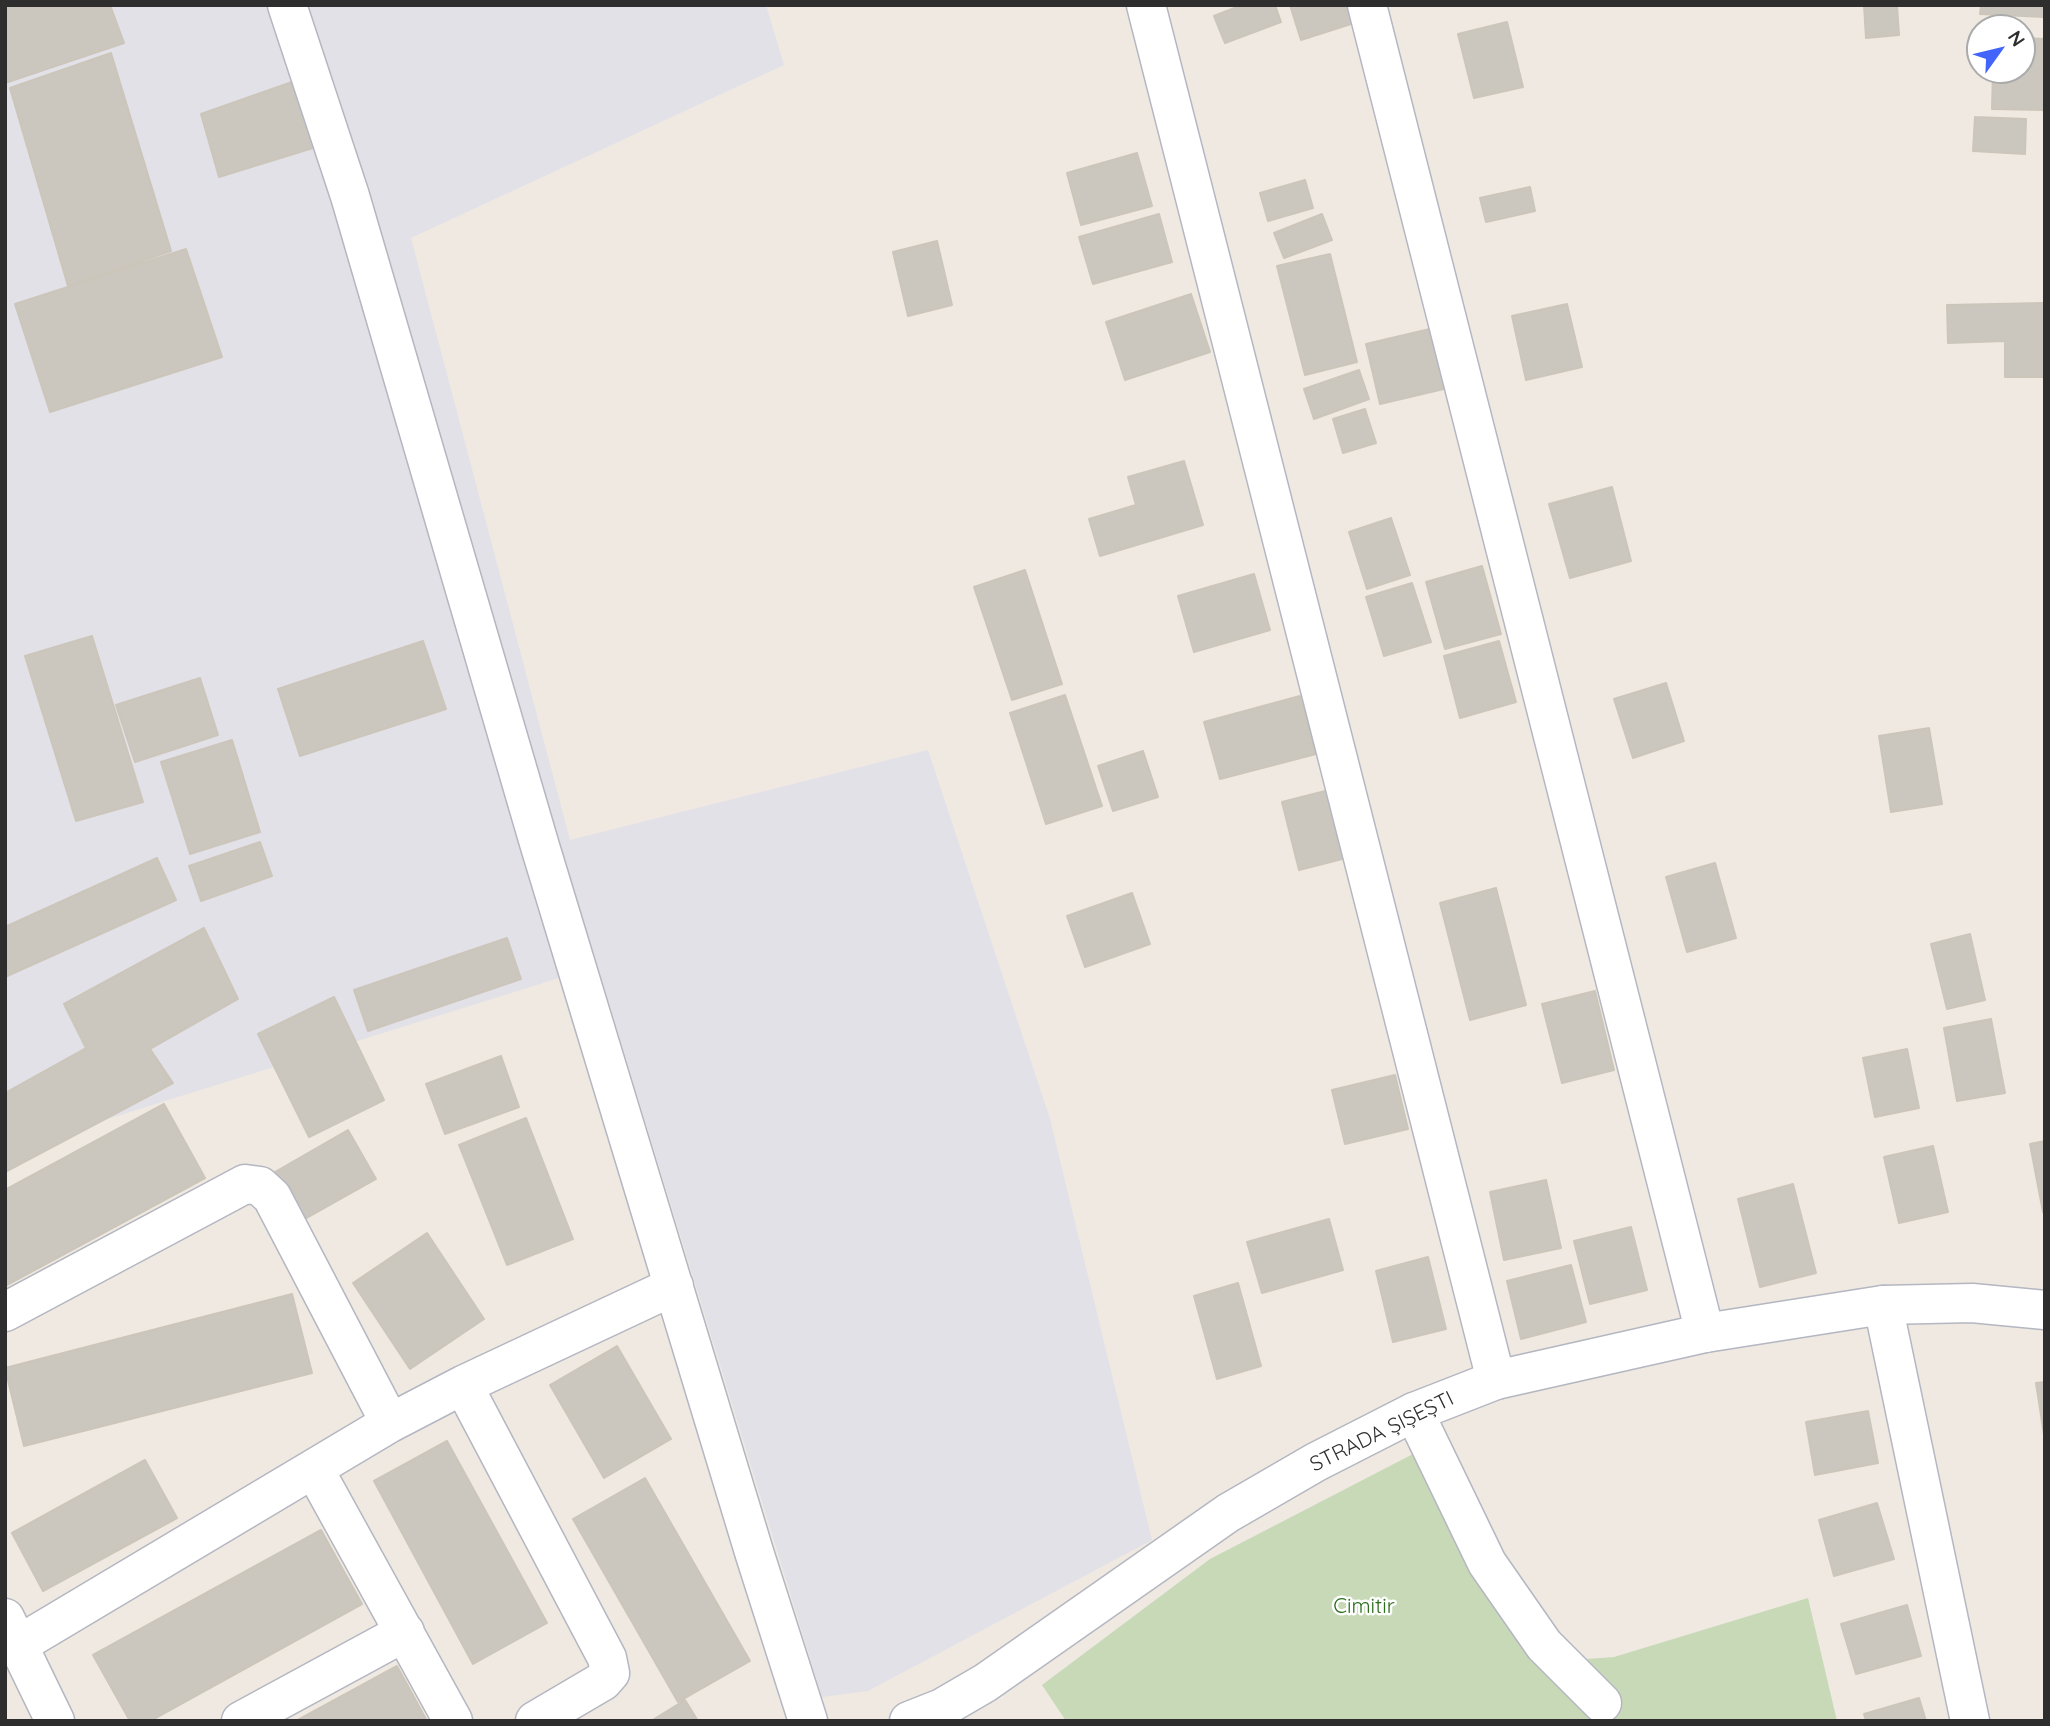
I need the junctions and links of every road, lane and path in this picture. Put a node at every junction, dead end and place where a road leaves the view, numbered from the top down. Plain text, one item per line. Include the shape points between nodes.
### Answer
1 (287, 5) edge
2 (1146, 5) edge
3 (1367, 5) edge
4 (674, 1286) junction
5 (1883, 1305) junction
6 (2045, 1310) edge
7 (5, 1312) edge
8 (1705, 1333) junction
9 (1496, 1380) junction
10 (463, 1385) junction
11 (1414, 1412) junction
12 (390, 1423) junction
13 (314, 1469) junction
14 (12, 1632) edge
15 (405, 1632) junction
16 (1602, 1703) dead end
17 (55, 1721) edge
18 (242, 1721) edge
19 (453, 1721) edge
20 (535, 1721) edge
21 (808, 1721) edge
22 (909, 1721) edge
23 (1970, 1721) edge

1 - 4 street via 349,196
2 - 9 street
3 - 8 street
4 - 10 street
4 - 21 street
5 - 6 street, STRADA ȘIȘEȘTI via 1972,1303
5 - 8 street, STRADA ȘIȘEȘTI
5 - 23 street
7 - 12 street via 245,1184 260,1186 272,1196
8 - 9 street, STRADA ȘIȘEȘTI
9 - 11 street, STRADA ȘIȘEȘTI
10 - 12 street
10 - 20 street via 607,1658 610,1673 603,1681
11 - 16 street via 1487,1563 1544,1646
11 - 22 street, STRADA ȘIȘEȘTI via 1228,1513 985,1684
12 - 13 street
13 - 14 street
13 - 15 street
14 - 17 street
15 - 18 street
15 - 19 street

